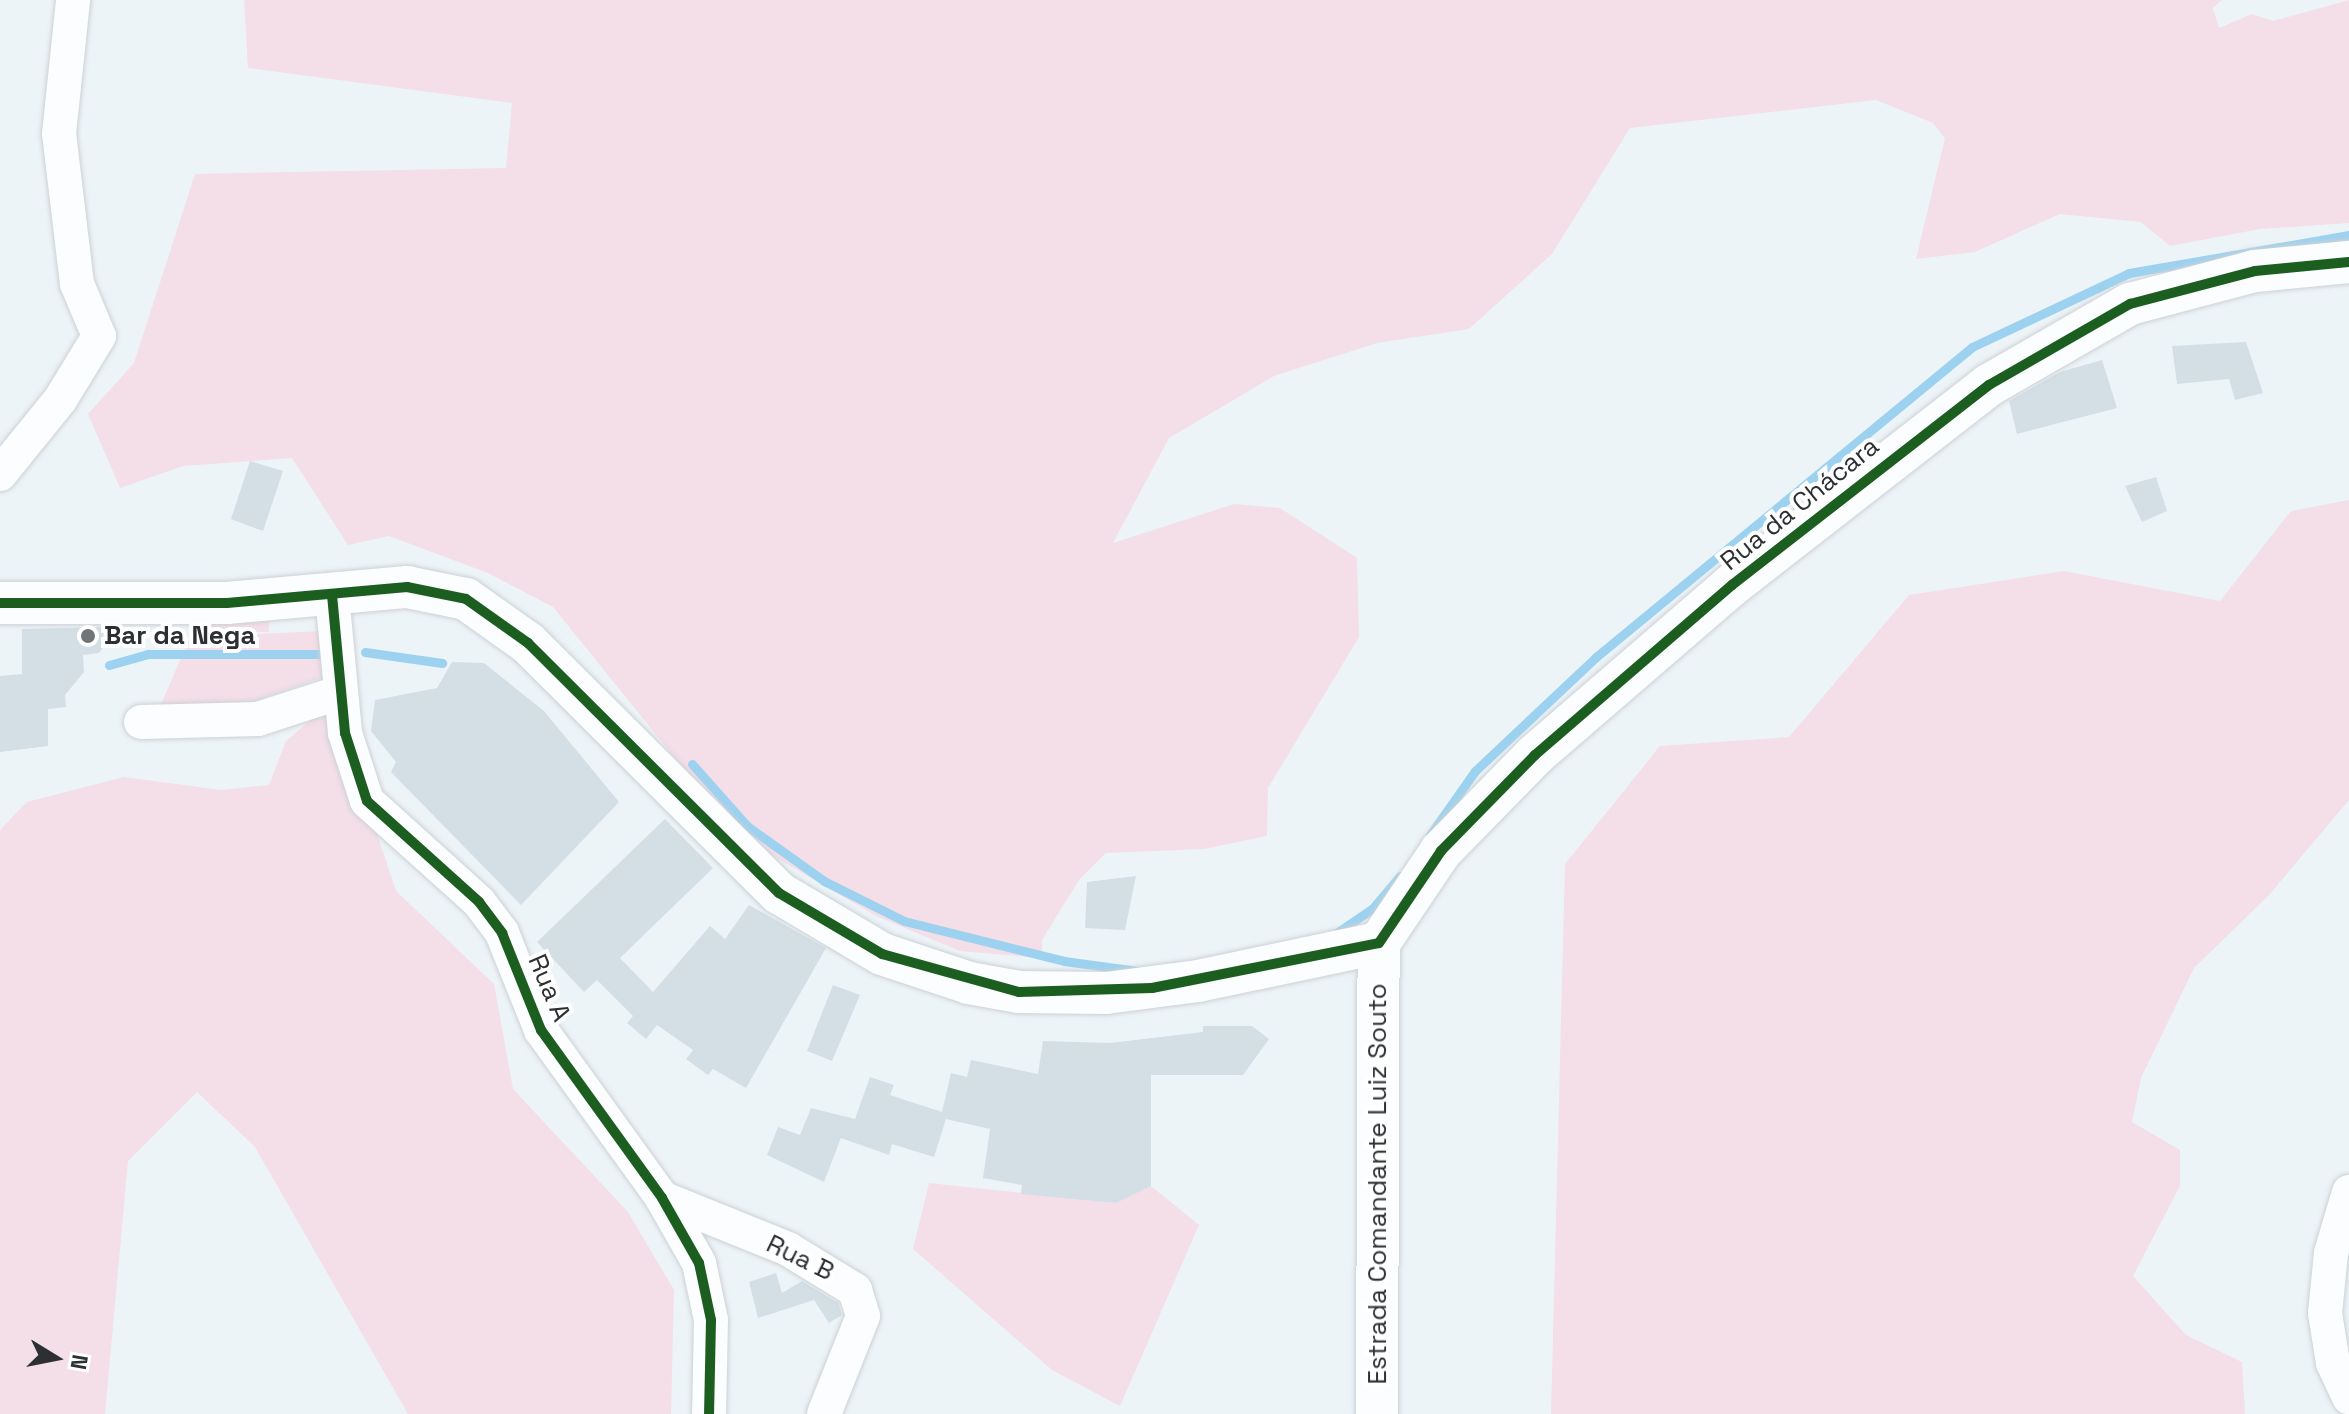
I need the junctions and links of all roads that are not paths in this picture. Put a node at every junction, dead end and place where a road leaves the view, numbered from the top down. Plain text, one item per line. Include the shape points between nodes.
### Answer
1 (73, 0) edge
2 (2349, 262) edge
3 (0, 474) edge
4 (332, 595) junction
5 (0, 603) edge
6 (341, 692) junction
7 (141, 722) dead end
8 (1379, 943) junction
9 (2349, 1192) edge
10 (662, 1198) junction
11 (2349, 1397) edge
12 (709, 1414) edge
13 (824, 1414) edge
14 (1377, 1414) edge

1 - 3 street via 59,134 77,284 99,336 60,400
2 - 8 street, Rua da Chácara via 2255,271 2130,304 1989,385 1732,585 1535,755 1441,851
4 - 5 street, Estrada Comandante Luiz Souto via 227,603
4 - 6 street, Rua A
4 - 8 street, Estrada Comandante Luiz Souto via 407,587 466,599 495,617 779,893 882,954 923,969 1019,992 1106,993 1198,981
6 - 7 street via 258,719
6 - 10 street, Rua A via 352,767 367,801 479,902 502,933 541,1030
8 - 14 street, Estrada Comandante Luiz Souto
9 - 11 street via 2331,1253 2325,1313 2333,1363
10 - 12 street, Rua A via 699,1263 711,1320
10 - 13 street, Rua B via 788,1249 855,1290 863,1316

